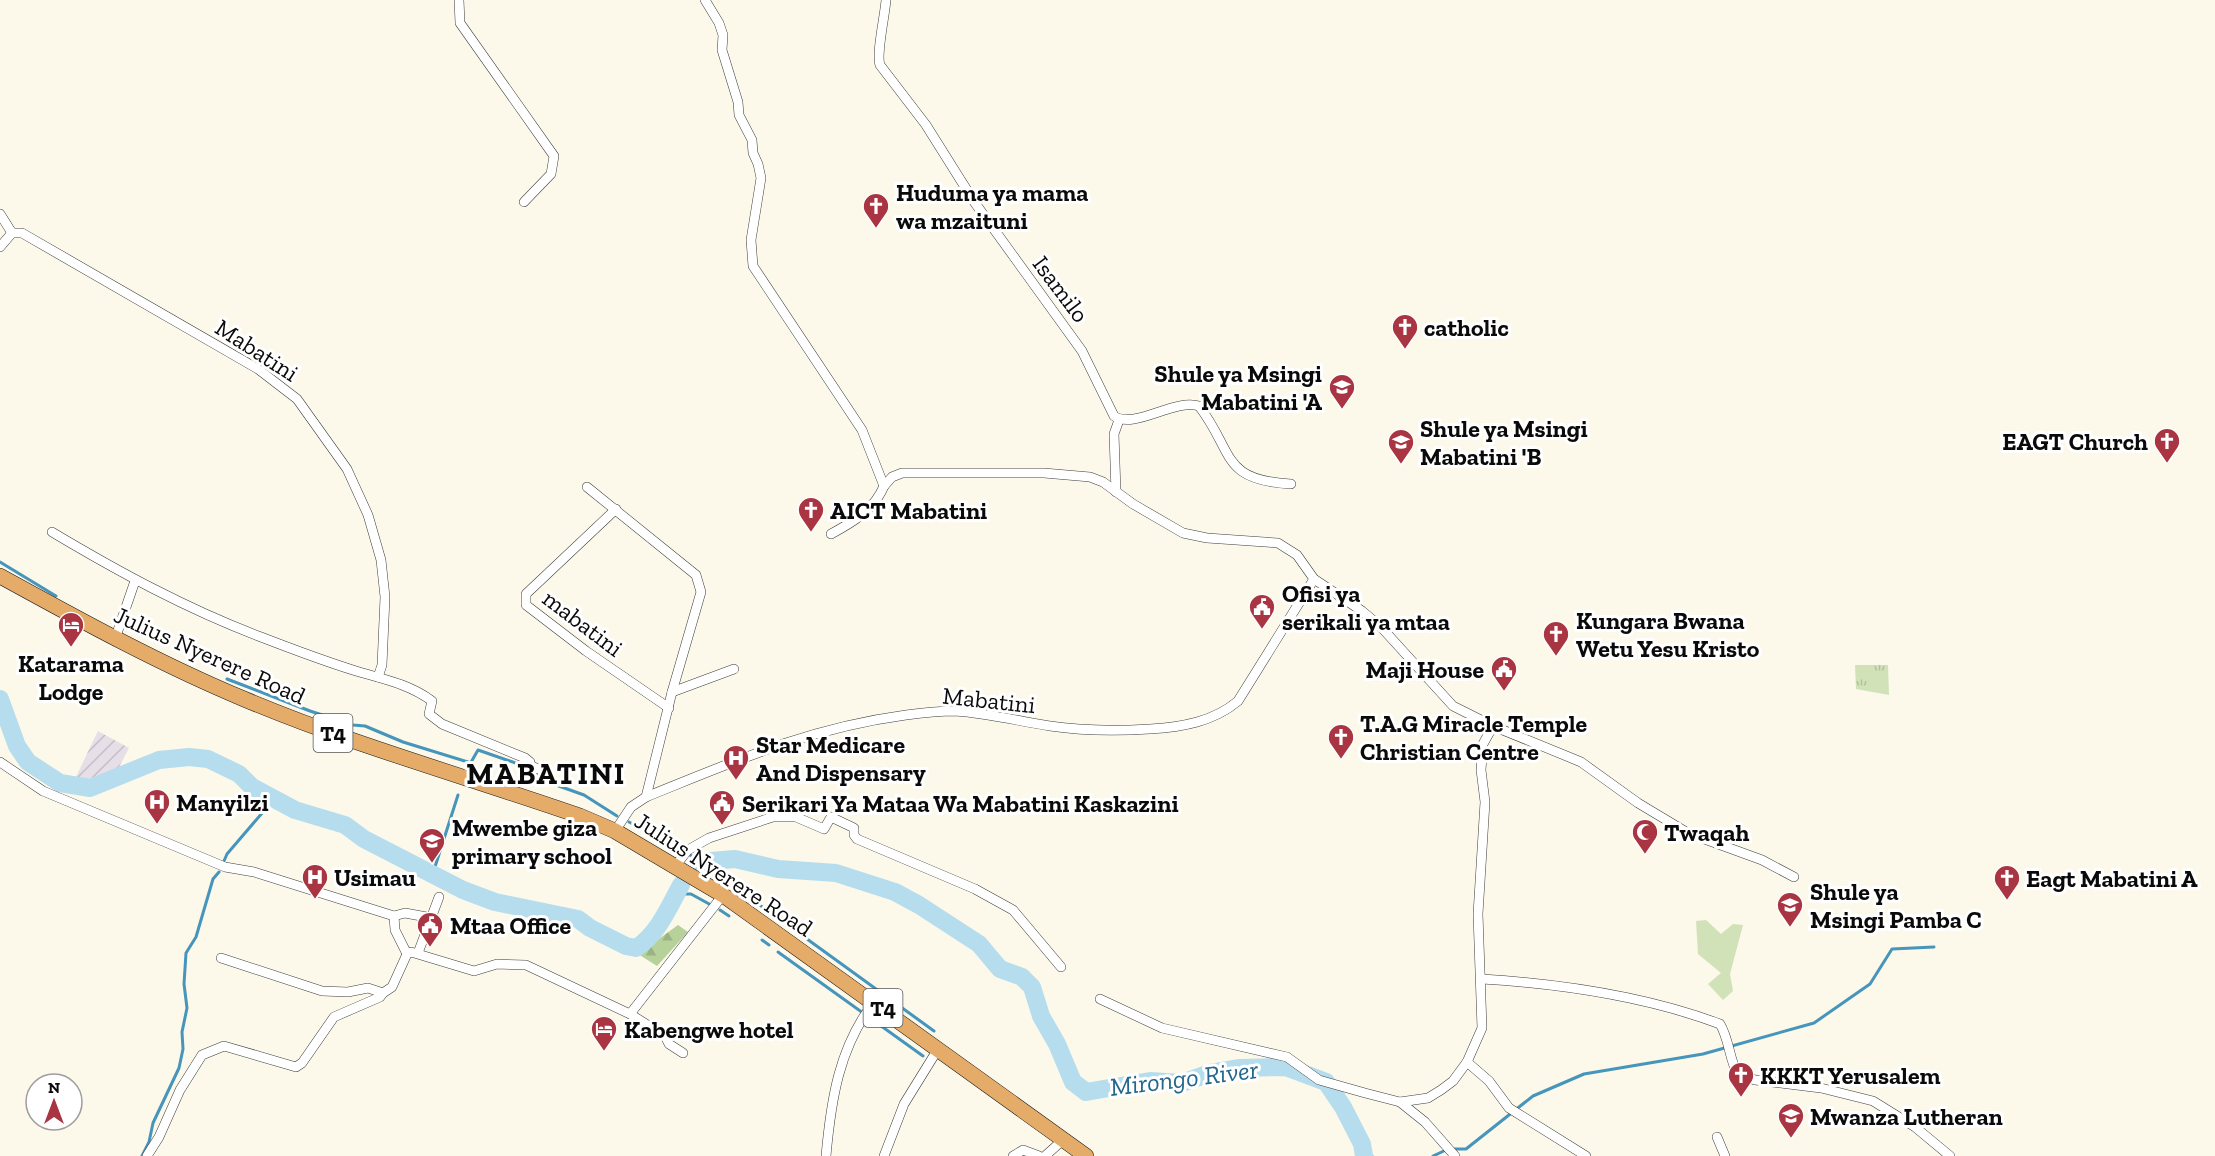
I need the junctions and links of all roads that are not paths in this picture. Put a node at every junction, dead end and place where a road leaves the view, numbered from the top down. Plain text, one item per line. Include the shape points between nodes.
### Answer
1 (459, 0) edge
2 (705, 0) edge
3 (886, 0) edge
4 (524, 202) dead end
5 (0, 214) edge
6 (12, 233) junction
7 (0, 247) edge
8 (1119, 420) junction
9 (1291, 484) dead end
10 (884, 486) junction
11 (587, 487) dead end
12 (1116, 492) junction
13 (616, 509) junction
14 (52, 532) dead end
15 (831, 534) dead end
16 (0, 576) edge
17 (1314, 579) junction
18 (135, 581) junction
19 (115, 639) junction
20 (734, 669) dead end
21 (378, 677) junction
22 (672, 692) junction
23 (669, 708) junction
24 (1493, 726) junction
25 (0, 762) edge
26 (544, 771) dead end
27 (646, 797) junction
28 (615, 831) junction
29 (682, 857) junction
30 (1794, 876) dead end
31 (723, 895) junction
32 (439, 897) dead end
33 (394, 916) junction
34 (432, 918) junction
35 (418, 953) junction
36 (406, 954) junction
37 (222, 958) dead end
38 (1061, 967) dead end
39 (1482, 979) junction
40 (383, 993) junction
41 (1100, 999) dead end
42 (868, 1010) junction
43 (630, 1014) junction
44 (938, 1049) junction
45 (683, 1053) dead end
46 (1467, 1062) junction
47 (1400, 1102) junction
48 (1717, 1137) dead end
49 (1064, 1139) junction
50 (147, 1156) edge
51 (826, 1156) edge
52 (884, 1156) edge
53 (1013, 1156) edge
54 (1039, 1156) edge
55 (1045, 1156) edge
56 (1086, 1156) edge
57 (1455, 1156) edge
58 (1586, 1156) edge
59 (1725, 1156) edge
60 (1950, 1156) edge

1 - 4 street via 460,23 554,156 551,174
2 - 10 street via 723,35 722,50 739,115 752,140 761,178 751,240 753,266 862,430
3 - 8 street, Isamilo via 878,53 880,65 1082,351 1110,410
5 - 6 street
6 - 7 street
6 - 21 street, Mabatini via 22,233 258,369 297,399 347,470 368,515 381,560 385,597 382,666
8 - 9 street via 1186,405 1199,406 1245,475 1262,482
8 - 12 street via 1114,434
10 - 12 street via 891,477 902,473 1044,473 1090,477
10 - 15 street via 870,509
11 - 13 street
12 - 17 street via 1196,537 1278,543 1297,555
13 - 22 street via 696,576 700,584
13 - 23 street, mabatini via 551,569 524,600 586,651
14 - 18 street
16 - 19 highway, Julius Nyerere Road / T4
17 - 24 street via 1381,627 1453,706
17 - 27 street, Mabatini via 1238,700 1225,712 1202,721 1181,727 1108,732 954,711 906,715 786,741
18 - 19 street
18 - 21 street via 259,636
19 - 28 highway, Julius Nyerere Road / T4 via 247,701
20 - 22 street
21 - 26 street via 398,682 432,700 429,714 442,723 525,758 531,766
22 - 23 street
23 - 27 street
24 - 30 street via 1581,762 1682,830
24 - 39 street via 1483,744 1481,770 1485,802 1478,914
25 - 33 street via 43,791 225,867 254,872
27 - 28 street, Mabatini via 631,807
28 - 29 highway, Julius Nyerere Road / T4
29 - 31 highway, Julius Nyerere Road / T4
29 - 38 street via 709,838 773,817 796,817 824,829 831,817 854,828 857,839 975,889 1013,910
31 - 42 highway, Julius Nyerere Road / T4
31 - 43 street
32 - 34 street
33 - 34 street via 405,913
33 - 36 street via 395,930
34 - 35 street
35 - 36 street
35 - 43 street via 474,971 497,964 526,965
36 - 40 street via 392,987
37 - 40 street via 314,989 348,992 368,988
39 - 46 street via 1482,1028
39 - 60 street via 1613,996 1720,1024 1737,1074 1873,1101 1916,1127
40 - 50 street via 334,1017 296,1067 224,1046 202,1055
41 - 47 street via 1162,1028 1287,1057 1319,1080
42 - 44 highway, Julius Nyerere Road / T4
42 - 51 street via 839,1068
43 - 45 street via 665,1036 669,1044
44 - 49 highway, Julius Nyerere Road / T4
44 - 52 street via 904,1104
46 - 47 street via 1453,1081 1428,1098
46 - 58 street via 1509,1108
47 - 57 street via 1425,1122
48 - 59 street
49 - 55 street
49 - 56 highway, Julius Nyerere Road / T4
53 - 54 street via 1023,1150

